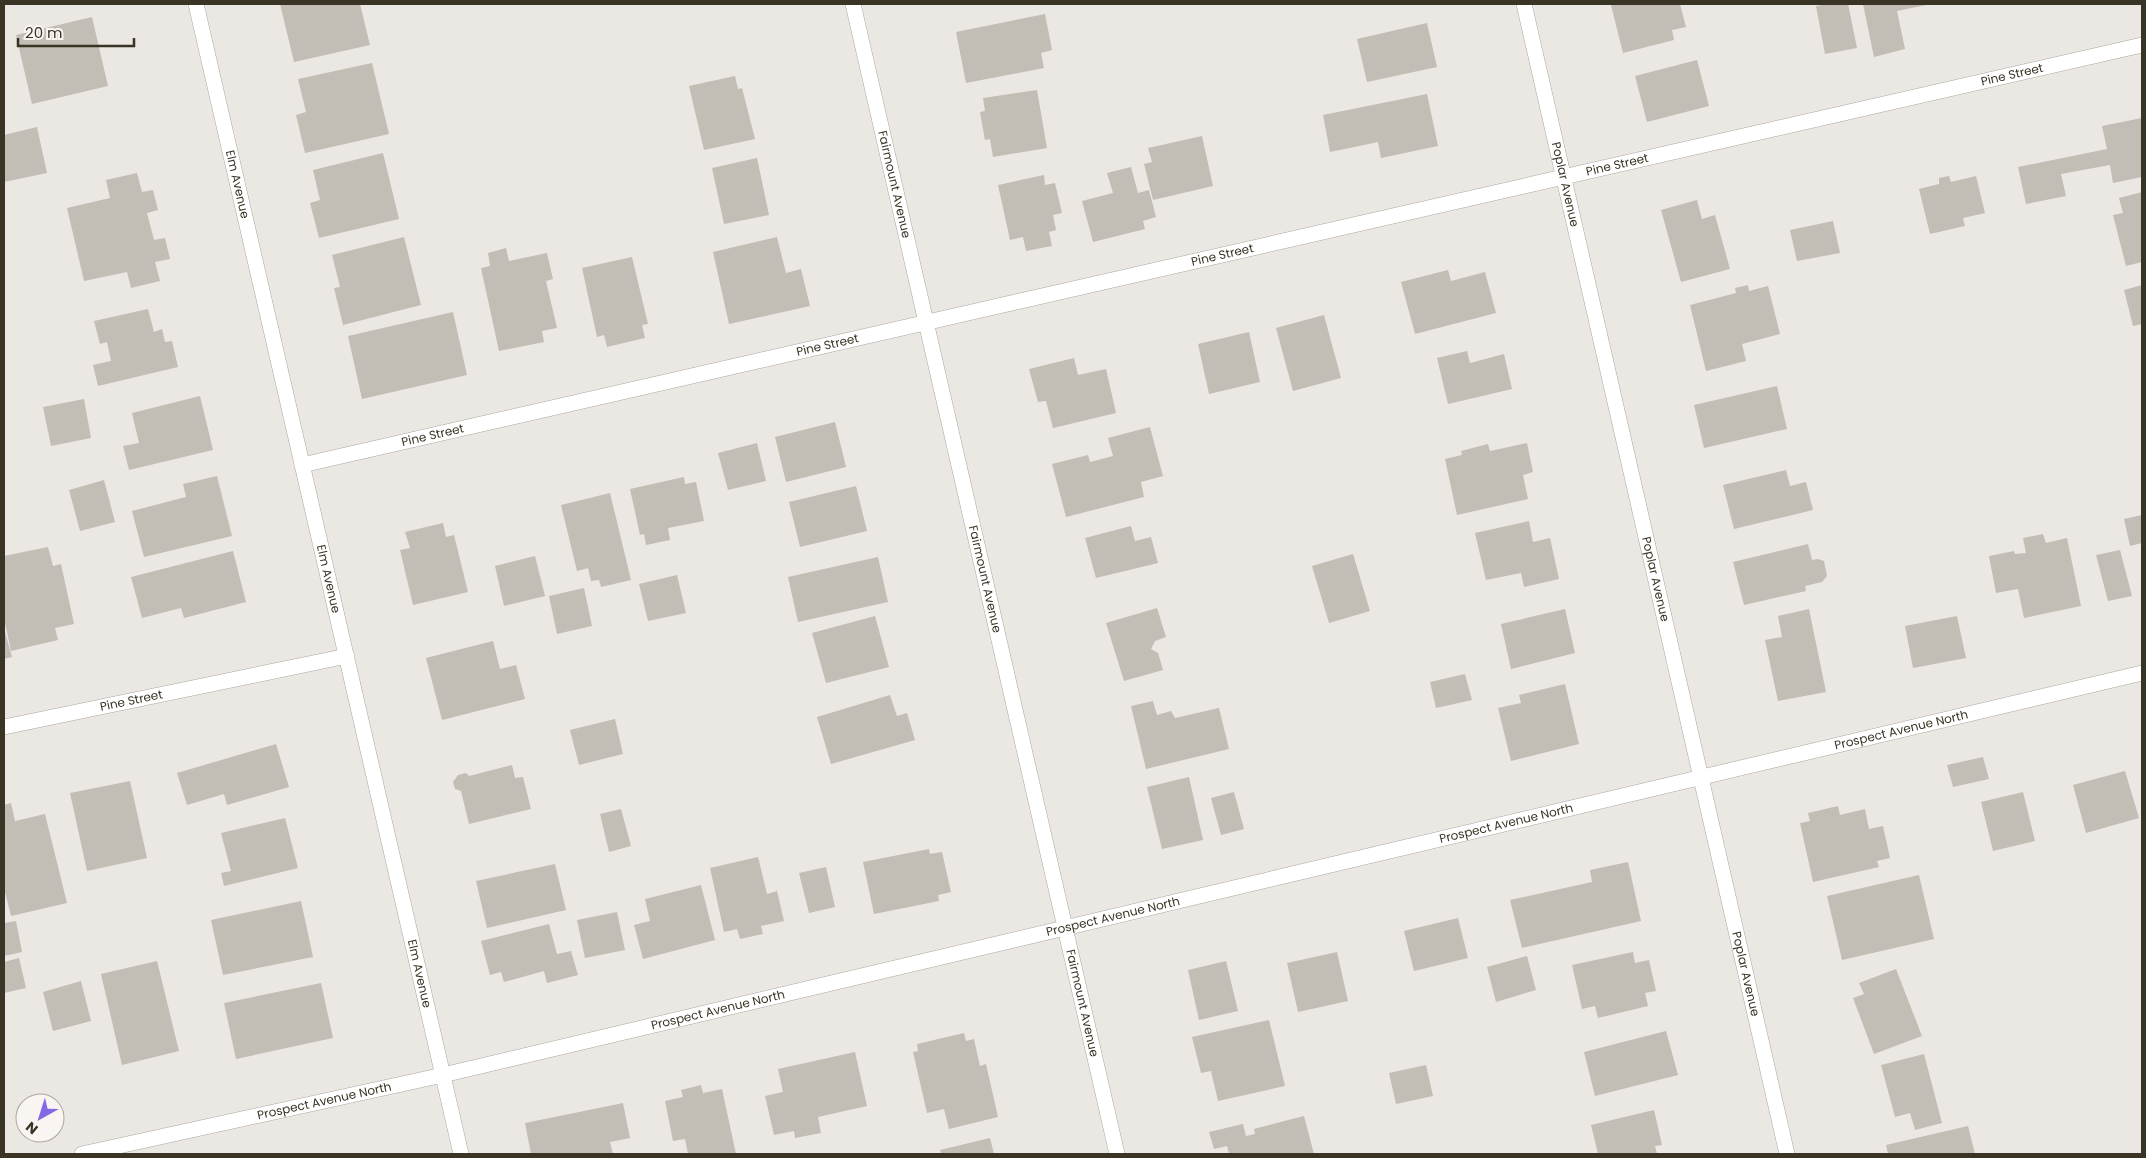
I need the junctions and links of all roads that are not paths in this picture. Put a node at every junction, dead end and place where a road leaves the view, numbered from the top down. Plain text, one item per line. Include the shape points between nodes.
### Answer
1 (196, 4) edge
2 (852, 4) edge
3 (1524, 4) edge
4 (2142, 44) edge
5 (1564, 177) junction
6 (926, 322) junction
7 (302, 465) junction
8 (347, 656) junction
9 (2142, 673) edge
10 (4, 727) edge
11 (1701, 777) junction
12 (1065, 928) junction
13 (443, 1075) junction
14 (82, 1154) edge
15 (462, 1154) edge
16 (1117, 1154) edge
17 (1787, 1154) edge

1 - 7 street, Elm Avenue
2 - 6 street, Fairmount Avenue
3 - 5 street, Poplar Avenue
4 - 5 street, Pine Street
5 - 6 street, Pine Street
5 - 11 street, Poplar Avenue
6 - 7 street, Pine Street
6 - 12 street, Fairmount Avenue
7 - 8 street, Elm Avenue
8 - 10 street, Pine Street
8 - 13 street, Elm Avenue
9 - 11 street, Prospect Avenue North
11 - 12 street, Prospect Avenue North
11 - 17 street, Poplar Avenue
12 - 13 street, Prospect Avenue North
12 - 16 street, Fairmount Avenue
13 - 14 street, Prospect Avenue North
13 - 15 street, Elm Avenue

